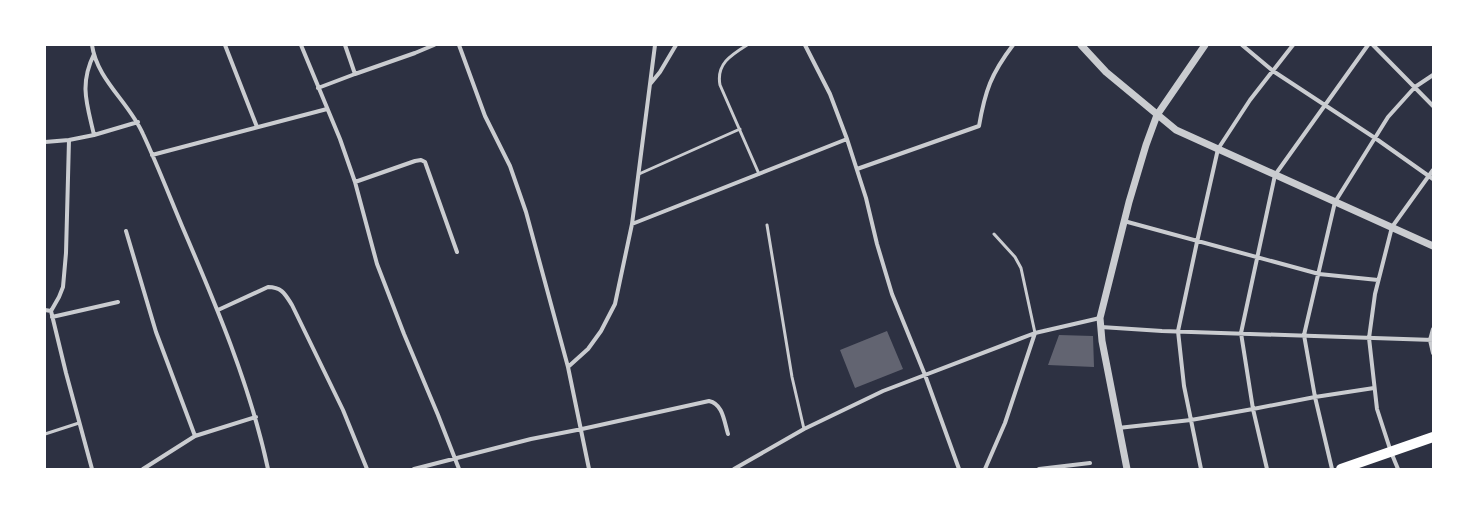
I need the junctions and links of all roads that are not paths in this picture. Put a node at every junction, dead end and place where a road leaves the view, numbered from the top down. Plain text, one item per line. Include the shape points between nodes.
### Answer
1 (92, 45) edge
2 (225, 45) edge
3 (301, 45) edge
4 (345, 45) edge
5 (434, 45) edge
6 (459, 45) edge
7 (655, 45) edge
8 (676, 45) edge
9 (747, 45) edge
10 (805, 45) edge
11 (1013, 45) edge
12 (1081, 45) edge
13 (1205, 45) edge
14 (1242, 45) edge
15 (1293, 45) edge
16 (1368, 45) edge
17 (1373, 45) edge
18 (94, 54) junction
19 (1273, 71) junction
20 (355, 74) junction
21 (1433, 75) edge
22 (651, 83) junction
23 (1414, 87) junction
24 (318, 88) junction
25 (1325, 105) junction
26 (1433, 106) edge
27 (327, 109) junction
28 (1157, 115) junction
29 (138, 122) junction
30 (257, 127) junction
31 (740, 129) junction
32 (94, 135) junction
33 (1375, 138) junction
34 (847, 139) junction
35 (69, 140) junction
36 (45, 142) edge
37 (1218, 149) junction
38 (152, 155) junction
39 (857, 169) junction
40 (1433, 170) edge
41 (639, 174) junction
42 (759, 174) junction
43 (1275, 175) junction
44 (1428, 176) junction
45 (1433, 179) edge
46 (355, 182) junction
47 (1335, 202) junction
48 (1124, 220) junction
49 (632, 224) junction
50 (767, 226) dead end
51 (1392, 227) junction
52 (126, 231) dead end
53 (994, 234) dead end
54 (1197, 242) junction
55 (1433, 246) edge
56 (457, 252) dead end
57 (1257, 256) junction
58 (1319, 274) junction
59 (1378, 280) junction
60 (118, 302) dead end
61 (45, 310) edge
62 (218, 310) junction
63 (51, 311) junction
64 (52, 317) junction
65 (1100, 318) junction
66 (1102, 327) junction
67 (1433, 329) edge
68 (1178, 331) junction
69 (1035, 332) junction
70 (1241, 333) junction
71 (1304, 335) junction
72 (1369, 338) junction
73 (1432, 340) edge
74 (1433, 353) edge
75 (568, 367) junction
76 (925, 375) junction
77 (1374, 388) junction
78 (1315, 396) junction
79 (1254, 409) junction
80 (256, 417) junction
81 (1191, 420) junction
82 (79, 422) junction
83 (1118, 428) junction
84 (582, 429) junction
85 (804, 429) junction
86 (45, 434) edge
87 (728, 434) dead end
88 (195, 436) junction
89 (1433, 437) edge
90 (1391, 452) junction
91 (455, 458) junction
92 (1090, 463) dead end
93 (92, 469) edge
94 (143, 469) edge
95 (268, 469) edge
96 (367, 469) edge
97 (414, 469) edge
98 (459, 469) edge
99 (589, 469) edge
100 (735, 469) edge
101 (959, 469) edge
102 (985, 469) edge
103 (1039, 469) edge
104 (1127, 469) edge
105 (1201, 469) edge
106 (1267, 469) edge
107 (1332, 469) edge
108 (1341, 469) edge
109 (1398, 469) edge

1 - 18 street
2 - 30 street
3 - 24 street
4 - 20 street
5 - 20 street
6 - 75 street via 486,116 510,166 526,212
7 - 22 street
8 - 22 street
9 - 31 lane via 722,66 719,77 720,85
10 - 34 street via 830,94
11 - 39 street via 990,80 979,126
12 - 28 street via 1106,72
13 - 28 street
14 - 19 street
15 - 19 street
16 - 25 street
17 - 23 street
18 - 29 street via 108,82
18 - 32 street via 88,67 85,84
19 - 25 street
19 - 37 street via 1250,100
20 - 24 street
21 - 23 street
22 - 41 street
23 - 26 street
23 - 33 street via 1388,117
24 - 27 street
25 - 33 street
25 - 43 street
27 - 30 street
27 - 46 street
28 - 37 street via 1176,130
28 - 48 street
29 - 32 street
29 - 38 street
30 - 38 street
31 - 41 lane
31 - 42 lane
32 - 35 street
33 - 44 street
33 - 47 street
34 - 39 street
34 - 42 street
35 - 36 street
35 - 63 street via 66,259 63,287
37 - 43 street
37 - 54 street
38 - 62 street
39 - 76 street via 892,294
40 - 44 street
41 - 49 street
42 - 49 street
43 - 47 street
43 - 57 street
44 - 45 street
44 - 51 street
46 - 56 street via 415,160 425,162
46 - 91 street via 377,264
47 - 51 street
47 - 58 street
48 - 54 street
48 - 65 street
49 - 75 street via 615,304 593,343
50 - 85 lane via 792,377
51 - 55 street
51 - 59 street
52 - 88 street via 156,332
53 - 69 lane via 1020,268
54 - 57 street
54 - 68 street
57 - 58 street
57 - 70 street
58 - 59 street
58 - 71 street
59 - 72 street
60 - 64 street
61 - 63 street
62 - 80 street
62 - 96 street via 268,287 276,287 285,294 343,410
63 - 64 street
64 - 82 street
65 - 66 street
65 - 69 street
66 - 68 street
66 - 83 street via 1102,341
67 - 73 street
68 - 70 street
68 - 81 street via 1184,386
69 - 76 street
69 - 102 street via 1005,423
70 - 71 street
70 - 79 street
71 - 72 street
71 - 78 street
72 - 73 street
72 - 77 street
73 - 74 street
75 - 84 street
76 - 85 street via 883,391
76 - 101 street
77 - 78 street
77 - 90 street via 1377,409
78 - 79 street
78 - 107 street
79 - 81 street
79 - 106 street
80 - 88 street
80 - 95 street
81 - 83 street
81 - 105 street
82 - 86 lane
82 - 93 street
83 - 104 street
84 - 87 street via 709,401 719,406
84 - 91 street
84 - 99 street
85 - 100 street
88 - 94 street
89 - 90 main road
90 - 108 main road
90 - 109 street
91 - 97 street
91 - 98 street
92 - 103 street

